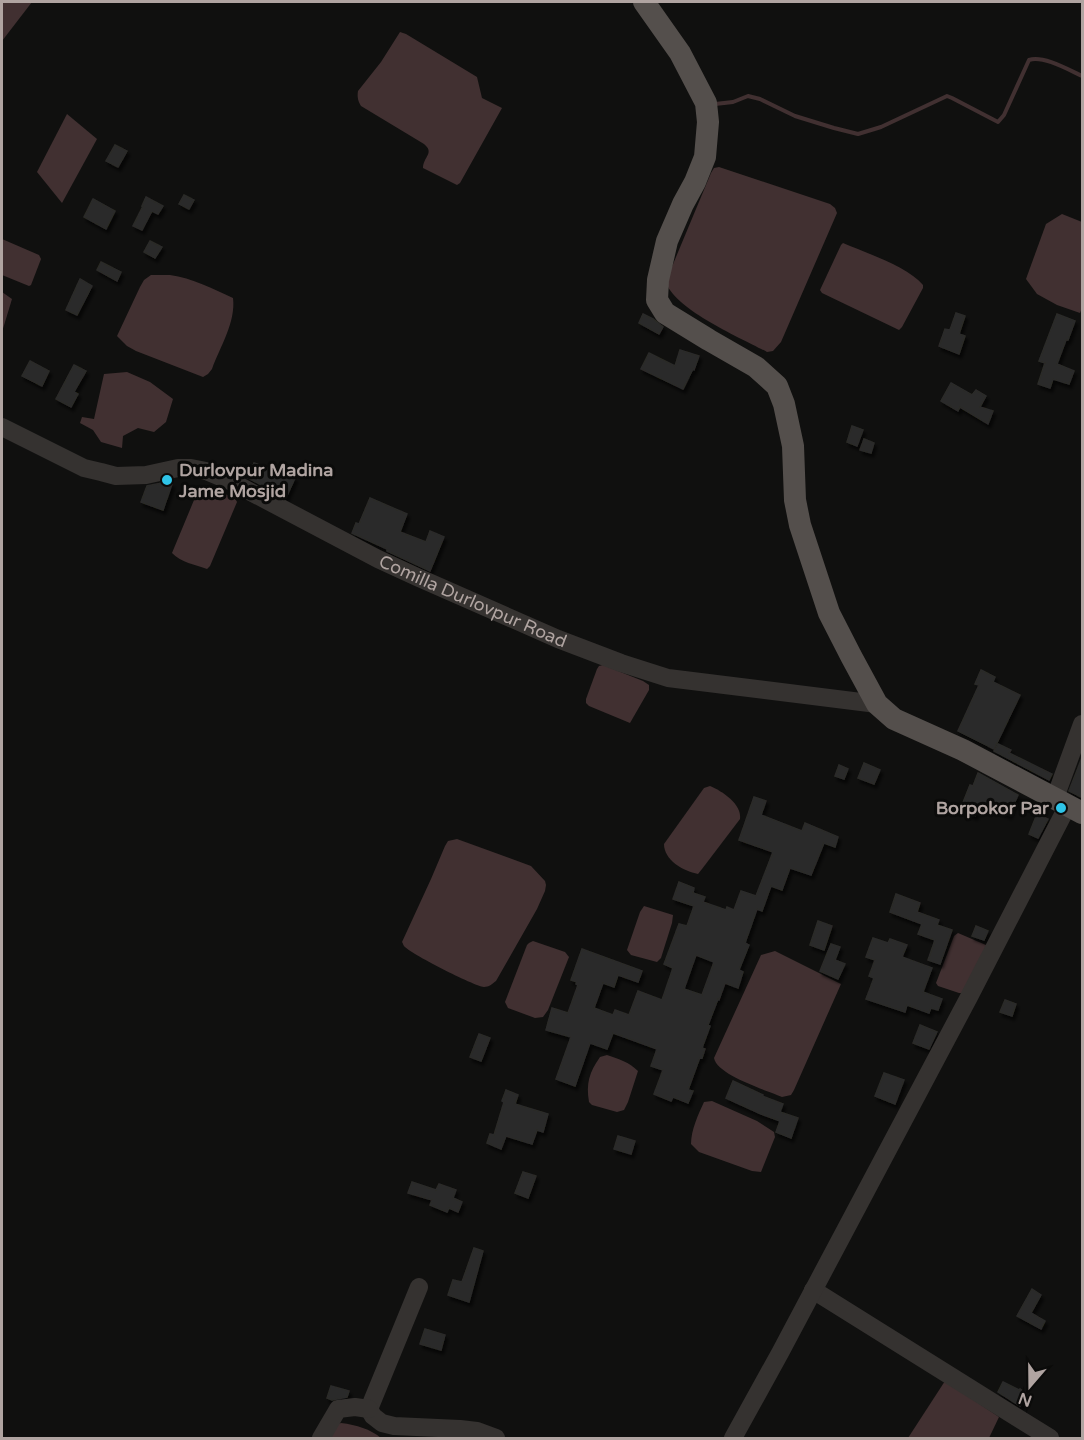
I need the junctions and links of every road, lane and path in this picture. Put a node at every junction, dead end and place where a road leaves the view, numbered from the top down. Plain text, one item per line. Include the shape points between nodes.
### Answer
1 (644, 2) edge
2 (2, 427) edge
3 (877, 704) junction
4 (1083, 724) edge
5 (1068, 805) edge
6 (418, 1287) dead end
7 (813, 1290) junction
8 (369, 1409) junction
9 (321, 1438) edge
10 (496, 1438) edge
11 (733, 1438) edge
12 (1050, 1438) edge

1 - 3 main road via 680,52 706,103 708,122 705,157 668,241 657,300 665,313 756,367 777,386 793,446 800,525 829,613
2 - 3 street, Comilla Durlovpur Road via 84,468 116,476 178,468 206,471 417,577 558,639 668,678
3 - 5 main road via 894,719
4 - 5 street
5 - 7 street
6 - 8 street
7 - 11 street
7 - 12 street
8 - 9 street via 338,1409
8 - 10 street via 382,1423 394,1426 477,1431

